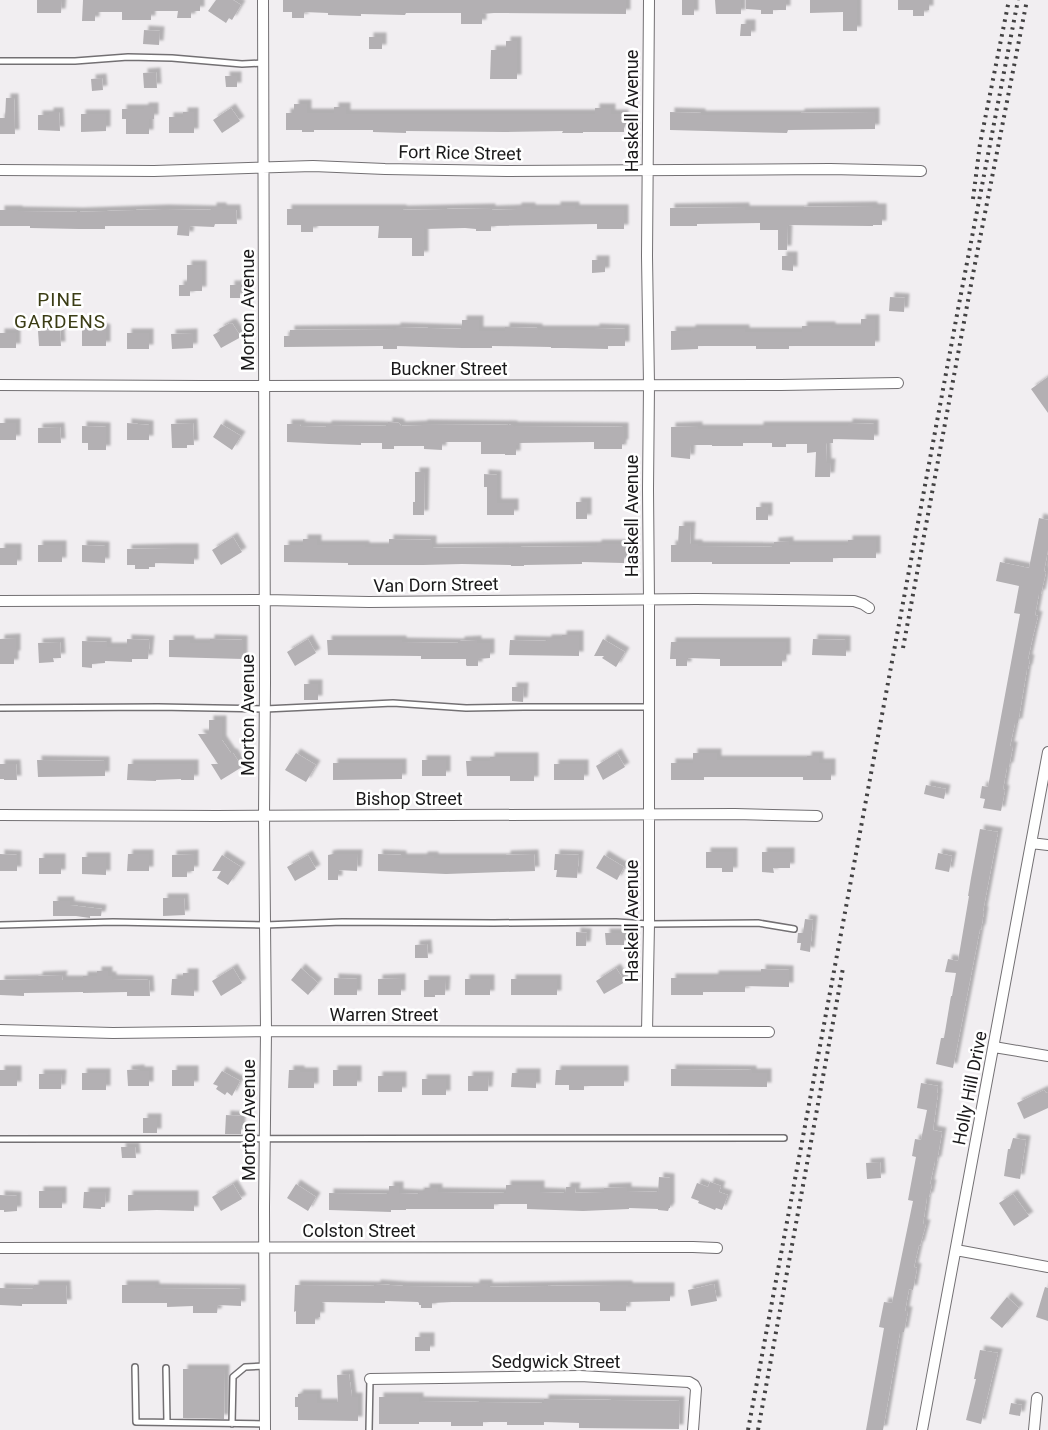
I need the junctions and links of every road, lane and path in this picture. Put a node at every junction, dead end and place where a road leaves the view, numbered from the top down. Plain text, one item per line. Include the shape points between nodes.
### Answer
1 (264, 0) edge
2 (649, 0) edge
3 (0, 61) edge
4 (264, 63) junction
5 (264, 167) junction
6 (0, 170) edge
7 (648, 170) junction
8 (921, 171) dead end
9 (898, 382) dead end
10 (0, 385) edge
11 (649, 385) junction
12 (264, 386) junction
13 (264, 600) junction
14 (649, 600) junction
15 (0, 601) edge
16 (869, 608) dead end
17 (649, 707) junction
18 (0, 708) edge
19 (265, 709) junction
20 (1048, 752) edge
21 (0, 815) edge
22 (649, 815) junction
23 (264, 816) junction
24 (817, 816) dead end
25 (1031, 843) junction
26 (1048, 845) edge
27 (0, 924) edge
28 (649, 924) junction
29 (265, 925) junction
30 (794, 929) dead end
31 (0, 1030) edge
32 (266, 1031) junction
33 (647, 1032) junction
34 (769, 1032) dead end
35 (994, 1047) junction
36 (1048, 1056) edge
37 (784, 1138) dead end
38 (0, 1139) edge
39 (265, 1139) junction
40 (0, 1248) edge
41 (265, 1248) junction
42 (717, 1248) dead end
43 (956, 1250) junction
44 (1048, 1267) edge
45 (265, 1366) junction
46 (135, 1367) dead end
47 (166, 1368) dead end
48 (370, 1379) joint
49 (1038, 1398) dead end
50 (167, 1422) junction
51 (232, 1424) junction
52 (265, 1427) edge
53 (369, 1430) edge
54 (692, 1430) edge
55 (922, 1430) edge
56 (1034, 1430) edge

1 - 4 street, Morton Avenue
2 - 7 street, Haskell Avenue
3 - 4 lane via 128,57
4 - 5 street, Morton Avenue
5 - 6 street, Fort Rice Street via 154,172
5 - 7 street, Fort Rice Street
5 - 12 street, Morton Avenue
7 - 8 street, Fort Rice Street
7 - 11 street, Haskell Avenue
9 - 11 street, Buckner Street
10 - 12 street, Buckner Street
11 - 12 street, Buckner Street
11 - 14 street, Haskell Avenue
12 - 13 street, Morton Avenue
13 - 14 street, Van Dorn Street
13 - 15 street, Van Dorn Street
13 - 19 street, Morton Avenue
14 - 16 street, Van Dorn Street via 854,600
14 - 17 street, Haskell Avenue
17 - 19 lane via 466,708 393,703
17 - 22 street, Haskell Avenue
18 - 19 lane
19 - 23 street, Morton Avenue
20 - 25 street, Holly Hill Drive
21 - 23 street, Bishop Street
22 - 23 street, Bishop Street
22 - 24 street, Bishop Street
22 - 28 street, Haskell Avenue
23 - 29 street, Morton Avenue
25 - 26 street
25 - 35 street, Holly Hill Drive
27 - 29 lane
28 - 29 lane via 342,922
28 - 30 lane via 758,923
28 - 33 street, Haskell Avenue
29 - 32 street, Morton Avenue
31 - 32 street, Warren Street via 113,1033
32 - 33 street, Warren Street
32 - 39 street, Morton Avenue
33 - 34 street, Warren Street
35 - 36 street
35 - 43 street, Holly Hill Drive
37 - 39 lane
38 - 39 lane
39 - 41 street, Morton Avenue
40 - 41 street, Colston Street
41 - 42 street, Colston Street
41 - 45 street, Morton Avenue
43 - 44 street
43 - 55 street, Holly Hill Drive
45 - 51 lane via 245,1367 233,1377
45 - 52 street, Morton Avenue
46 - 50 lane via 136,1422
47 - 50 lane
48 - 53 lane
48 - 54 street, Sedgwick Street via 580,1376 689,1382 696,1389
49 - 56 street
50 - 51 lane
51 - 52 lane

